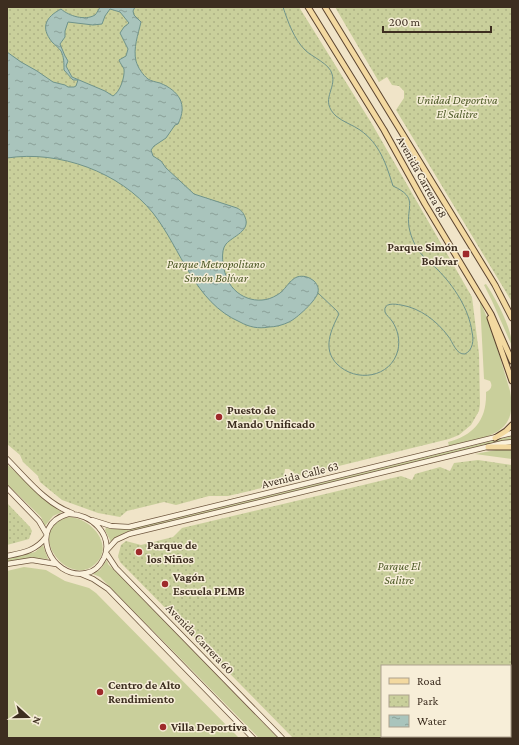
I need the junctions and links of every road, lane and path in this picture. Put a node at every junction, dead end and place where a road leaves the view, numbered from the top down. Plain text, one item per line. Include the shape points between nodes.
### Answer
1 (308, 7) edge
2 (325, 7) edge
3 (486, 305) junction
4 (512, 318) edge
5 (512, 360) edge
6 (512, 382) edge
7 (512, 425) edge
8 (512, 433) edge
9 (495, 438) junction
10 (512, 442) edge
11 (488, 447) junction
12 (512, 447) edge
13 (7, 459) edge
14 (350, 473) junction
15 (351, 480) junction
16 (7, 488) edge
17 (75, 514) junction
18 (92, 520) junction
19 (46, 535) junction
20 (106, 552) junction
21 (7, 556) edge
22 (7, 564) edge
23 (57, 564) junction
24 (82, 574) junction
25 (253, 738) edge
26 (282, 738) edge

1 - 3 main road, Avenida Carrera 68 via 384,130
2 - 4 main road, Avenida Carrera 68 via 495,285
3 - 5 main road, Avenida Carrera 68
3 - 6 main road
7 - 9 main road
8 - 9 main road, Avenida Calle 63
9 - 14 main road, Avenida Calle 63
10 - 11 main road, Avenida Calle 63
11 - 12 main road
11 - 15 main road, Avenida Calle 63
13 - 17 main road via 49,500
14 - 15 main road
14 - 18 main road, Avenida Calle 63 via 129,527 117,527
15 - 20 main road, Avenida Calle 63 via 129,534 116,540
16 - 19 main road via 39,521
17 - 18 main road
17 - 19 main road via 57,518
18 - 20 main road via 104,536
19 - 21 main road via 40,545 31,550
19 - 23 main road via 47,547
20 - 24 main road via 98,567
20 - 26 main road, Avenida Carrera 60 via 116,568
22 - 23 main road via 32,560
23 - 24 main road via 69,572
24 - 25 main road via 108,589

